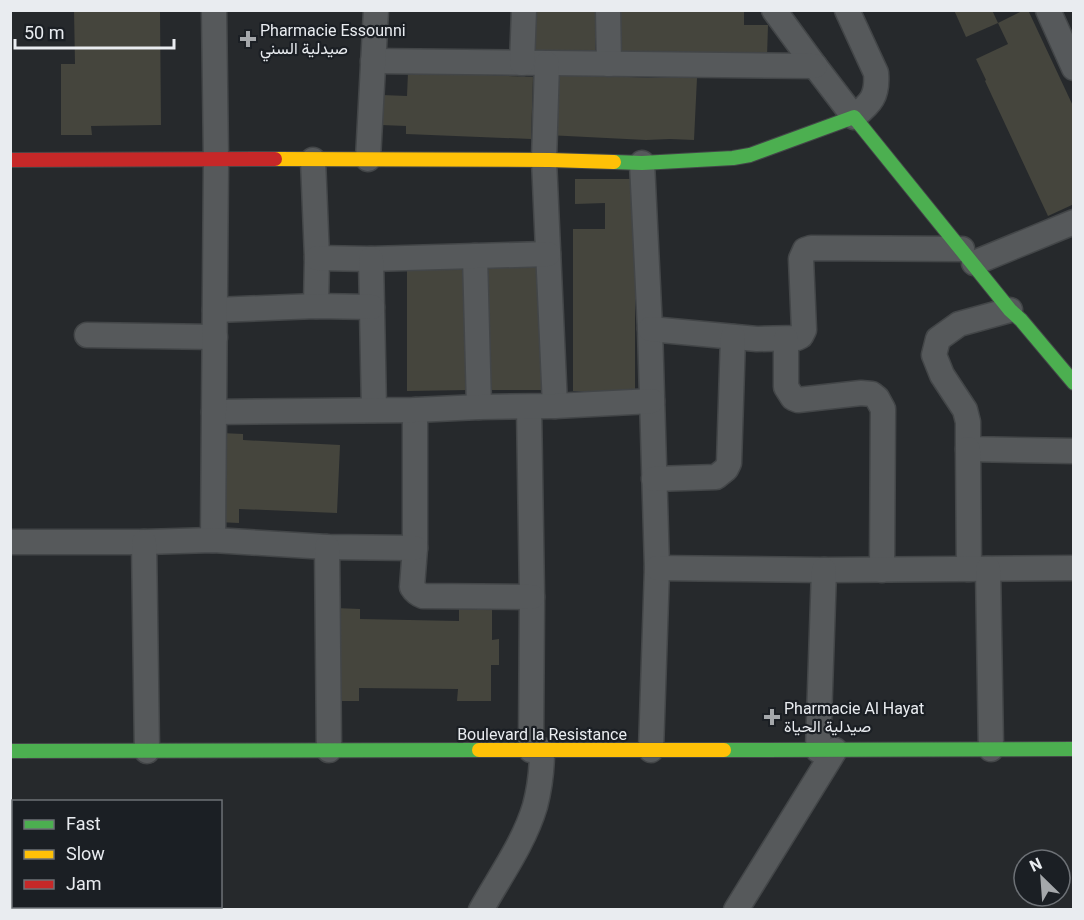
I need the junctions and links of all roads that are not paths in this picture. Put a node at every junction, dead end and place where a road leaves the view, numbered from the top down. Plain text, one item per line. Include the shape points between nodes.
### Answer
1 (214, 10) edge
2 (376, 10) edge
3 (524, 10) edge
4 (608, 10) edge
5 (774, 10) edge
6 (846, 10) edge
7 (1048, 10) edge
8 (373, 61) junction
9 (522, 63) junction
10 (547, 64) junction
11 (609, 64) junction
12 (815, 66) junction
13 (1074, 68) edge
14 (854, 117) junction
15 (368, 159) junction
16 (10, 160) edge
17 (216, 160) junction
18 (313, 160) junction
19 (544, 160) junction
20 (642, 163) junction
21 (1074, 222) edge
22 (548, 254) junction
23 (475, 256) junction
24 (968, 256) junction
25 (316, 258) junction
26 (371, 259) junction
27 (316, 306) junction
28 (372, 307) junction
29 (215, 310) junction
30 (1010, 310) junction
31 (650, 328) junction
32 (87, 335) dead end
33 (215, 337) junction
34 (733, 337) junction
35 (786, 339) junction
36 (1074, 383) edge
37 (652, 400) junction
38 (479, 406) junction
39 (555, 406) junction
40 (529, 407) junction
41 (374, 410) junction
42 (415, 410) junction
43 (214, 412) junction
44 (968, 449) junction
45 (1074, 451) edge
46 (654, 479) junction
47 (213, 540) junction
48 (10, 542) edge
49 (144, 542) junction
50 (327, 547) junction
51 (415, 548) junction
52 (657, 568) junction
53 (1074, 568) edge
54 (979, 569) junction
55 (824, 570) junction
56 (882, 570) junction
57 (532, 597) junction
58 (991, 749) junction
59 (1074, 749) edge
60 (329, 750) junction
61 (536, 750) junction
62 (651, 750) junction
63 (826, 750) junction
64 (10, 751) edge
65 (147, 751) junction
66 (481, 909) edge
67 (736, 909) edge

1 - 17 street
2 - 8 street
3 - 9 street
4 - 11 street
5 - 12 street
6 - 14 street via 876,73 877,85 870,104
7 - 13 street
8 - 9 street
8 - 15 street
9 - 10 street
10 - 11 street
10 - 19 street
11 - 12 street
12 - 14 street
14 - 20 street via 750,155
14 - 24 street
15 - 18 street
15 - 19 street
16 - 17 street
17 - 18 street
17 - 29 street
18 - 25 street
19 - 20 street
19 - 22 street
20 - 31 street
21 - 24 street
22 - 23 street
22 - 39 street
23 - 26 street
23 - 38 street
24 - 30 street
24 - 35 street via 805,250 801,259 804,330 801,336
25 - 26 street
25 - 27 street
26 - 28 street
27 - 28 street
27 - 29 street
28 - 41 street
29 - 33 street
30 - 36 street
30 - 44 street via 959,324 938,339 934,354 942,375 965,410
31 - 34 street
31 - 37 street
32 - 33 street
33 - 43 street
34 - 35 street
34 - 46 street via 726,469 716,477
35 - 56 street via 786,387 793,398 872,394 883,409
37 - 39 street
37 - 46 street
38 - 40 street
38 - 42 street
39 - 40 street
40 - 57 street
41 - 42 street
41 - 43 street
42 - 51 street
43 - 47 street
44 - 45 street
44 - 54 street
46 - 52 street
47 - 49 street
47 - 50 street
48 - 49 street
49 - 65 street
50 - 51 street
50 - 60 street
51 - 57 street via 412,587 418,594
52 - 55 street
52 - 62 street
53 - 54 street
54 - 56 street
54 - 58 street
55 - 56 street
55 - 63 street
57 - 61 street
58 - 59 street, Boulevard la Resistance
58 - 63 street, Boulevard la Resistance
60 - 61 street, Boulevard la Resistance
60 - 65 street, Boulevard la Resistance
61 - 62 street, Boulevard la Resistance
61 - 66 street via 542,769 535,806 520,842
62 - 63 street, Boulevard la Resistance
63 - 67 street
64 - 65 street, Boulevard la Resistance

